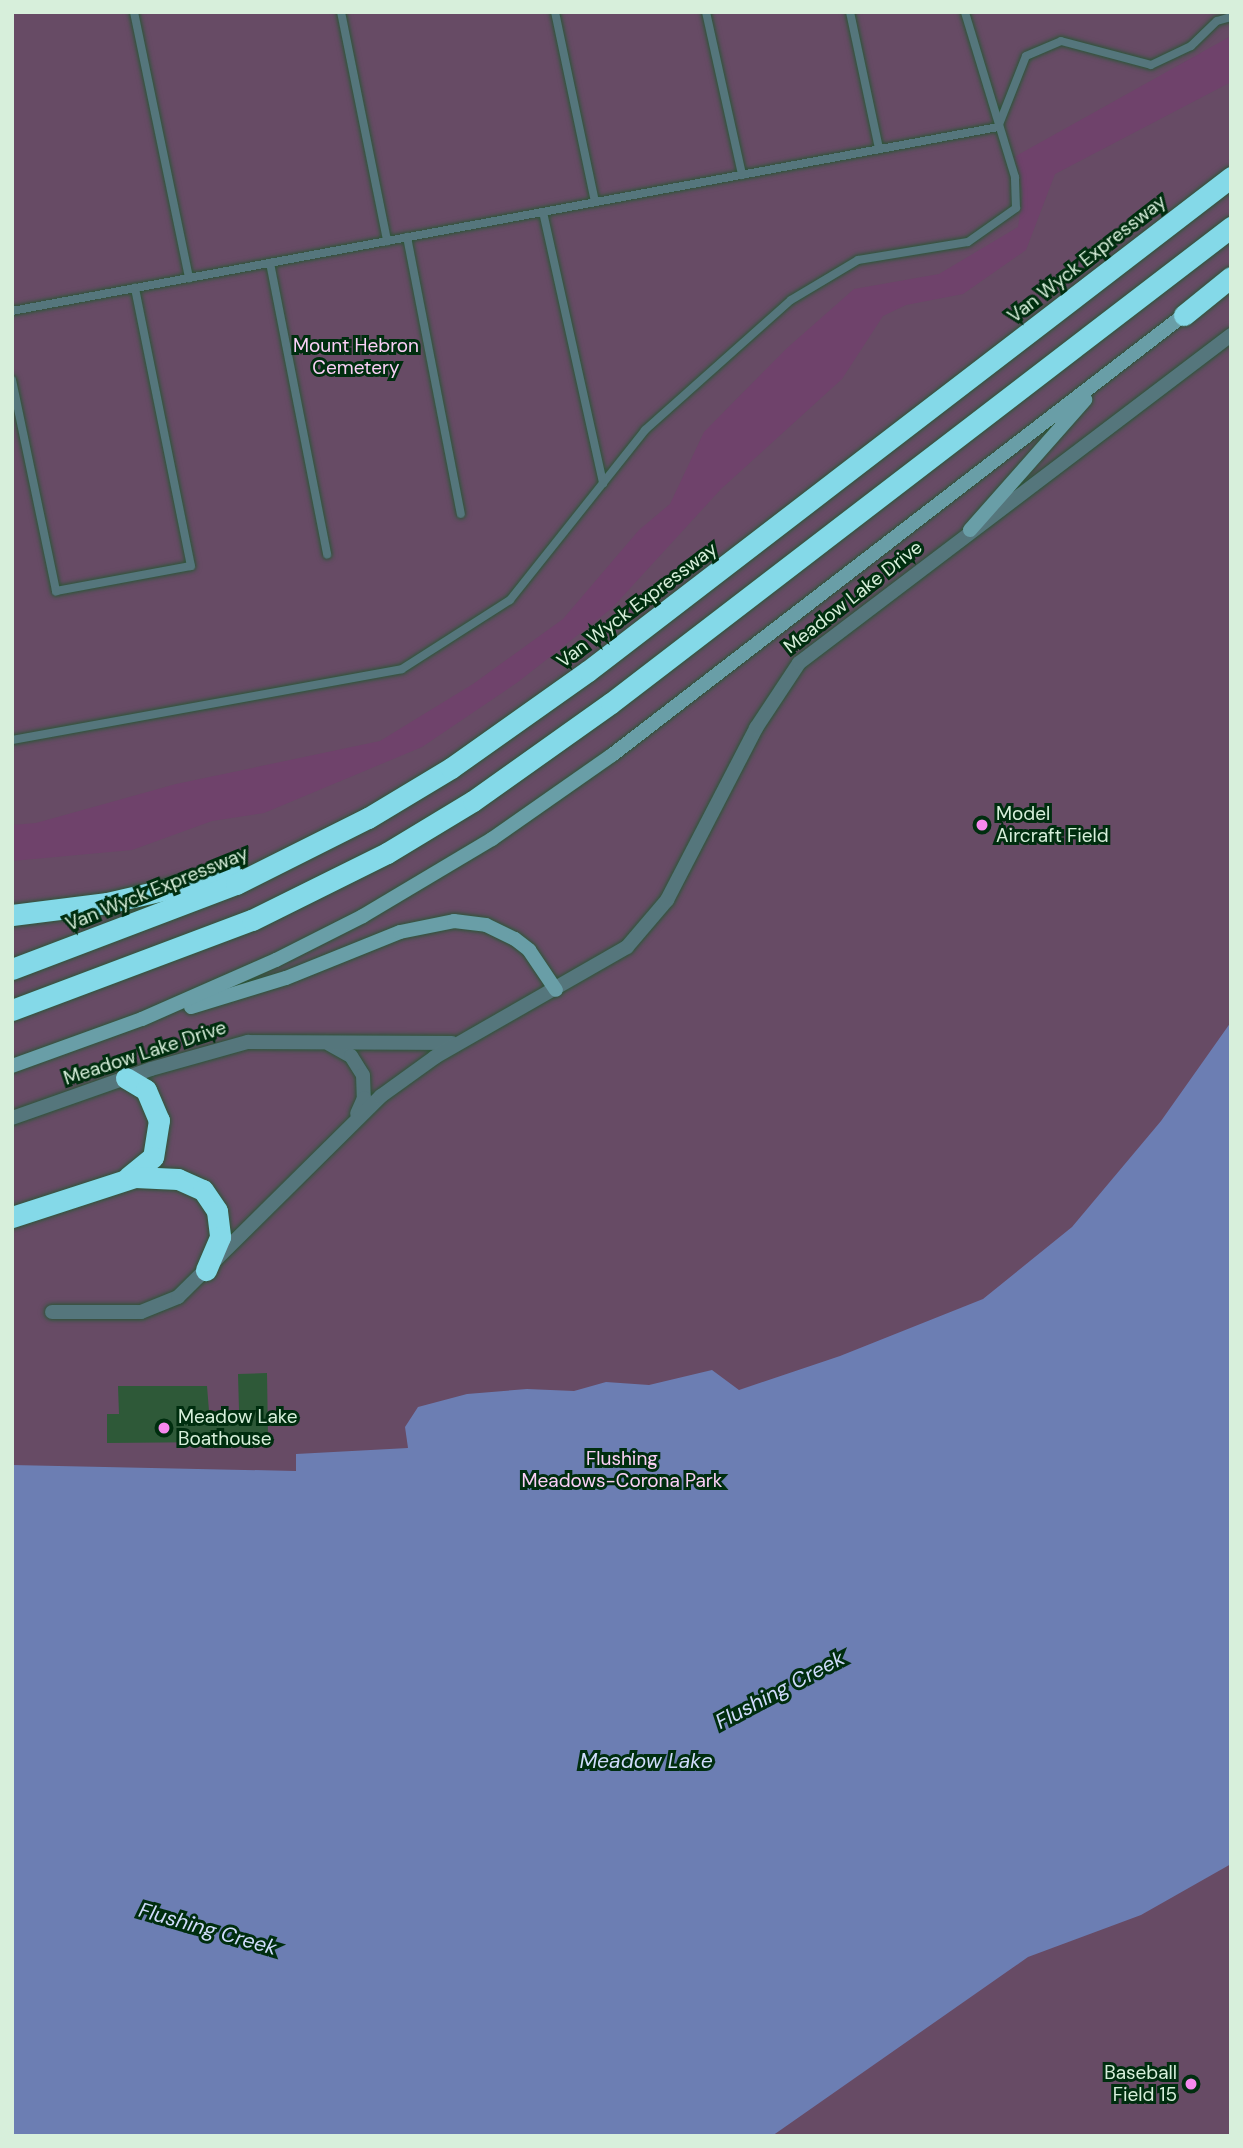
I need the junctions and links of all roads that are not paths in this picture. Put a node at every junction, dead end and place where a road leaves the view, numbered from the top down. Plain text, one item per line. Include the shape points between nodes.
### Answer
1 (134, 12) edge
2 (341, 12) edge
3 (555, 12) edge
4 (706, 12) edge
5 (850, 12) edge
6 (965, 12) edge
7 (1231, 17) edge
8 (998, 127) junction
9 (879, 149) junction
10 (1231, 158) edge
11 (741, 175) junction
12 (1231, 177) edge
13 (595, 202) junction
14 (543, 212) junction
15 (1231, 226) edge
16 (407, 237) junction
17 (387, 241) junction
18 (270, 263) junction
19 (1112, 268) junction
20 (1231, 277) edge
21 (189, 278) junction
22 (1231, 282) edge
23 (135, 288) junction
24 (12, 311) edge
25 (1184, 315) junction
26 (1231, 335) edge
27 (1117, 366) junction
28 (12, 380) edge
29 (603, 482) junction
30 (461, 514) dead end
31 (970, 530) junction
32 (327, 554) dead end
33 (12, 740) edge
34 (279, 864) junction
35 (12, 915) edge
36 (12, 969) edge
37 (556, 990) junction
38 (12, 1010) edge
39 (142, 1020) junction
40 (320, 1042) junction
41 (461, 1042) junction
42 (12, 1066) edge
43 (126, 1077) junction
44 (12, 1118) edge
45 (349, 1124) junction
46 (123, 1180) junction
47 (19, 1215) edge
48 (206, 1270) junction
49 (52, 1312) dead end

1 - 21 lane
2 - 17 lane
3 - 13 lane
4 - 11 lane
5 - 9 lane
6 - 8 lane
7 - 8 lane via 1217,21 1191,46 1151,65 1062,41 1026,56
8 - 9 lane
8 - 29 lane via 1015,177 1016,208 968,242 858,260 791,300 645,430
9 - 11 lane
10 - 19 highway
11 - 13 lane
12 - 19 highway, Van Wyck Expressway
13 - 14 lane
14 - 16 lane
14 - 29 lane
15 - 38 highway via 611,703 473,801 365,864 252,920
16 - 17 lane
16 - 30 lane
17 - 18 lane
18 - 21 lane
18 - 32 lane
19 - 34 highway, Van Wyck Expressway via 533,712 410,794
20 - 25 highway
21 - 23 lane
22 - 25 street
23 - 24 lane
23 - 28 lane via 191,566 56,591
25 - 27 street
26 - 31 street, Meadow Lake Drive
27 - 31 street
27 - 39 street via 612,755 510,826 321,939
29 - 33 lane via 510,600 402,669
31 - 37 street, Meadow Lake Drive via 789,673 656,918 611,959
34 - 35 highway via 107,903
34 - 36 highway, Van Wyck Expressway via 192,903
37 - 39 street via 528,950 507,935 470,921 438,922 400,932 249,991
37 - 41 street, Meadow Lake Drive
39 - 42 street
40 - 41 street, Meadow Lake Drive via 428,1046
40 - 43 street, Meadow Lake Drive via 248,1042
40 - 45 street via 351,1056 362,1075 364,1098
41 - 45 street, Meadow Lake Drive via 399,1082
43 - 44 street, Meadow Lake Drive
43 - 46 highway via 153,1099 159,1131 153,1157
45 - 48 street
46 - 47 highway
46 - 48 highway via 148,1175 178,1179 203,1190 220,1223 217,1249
48 - 49 street via 178,1297 152,1310

